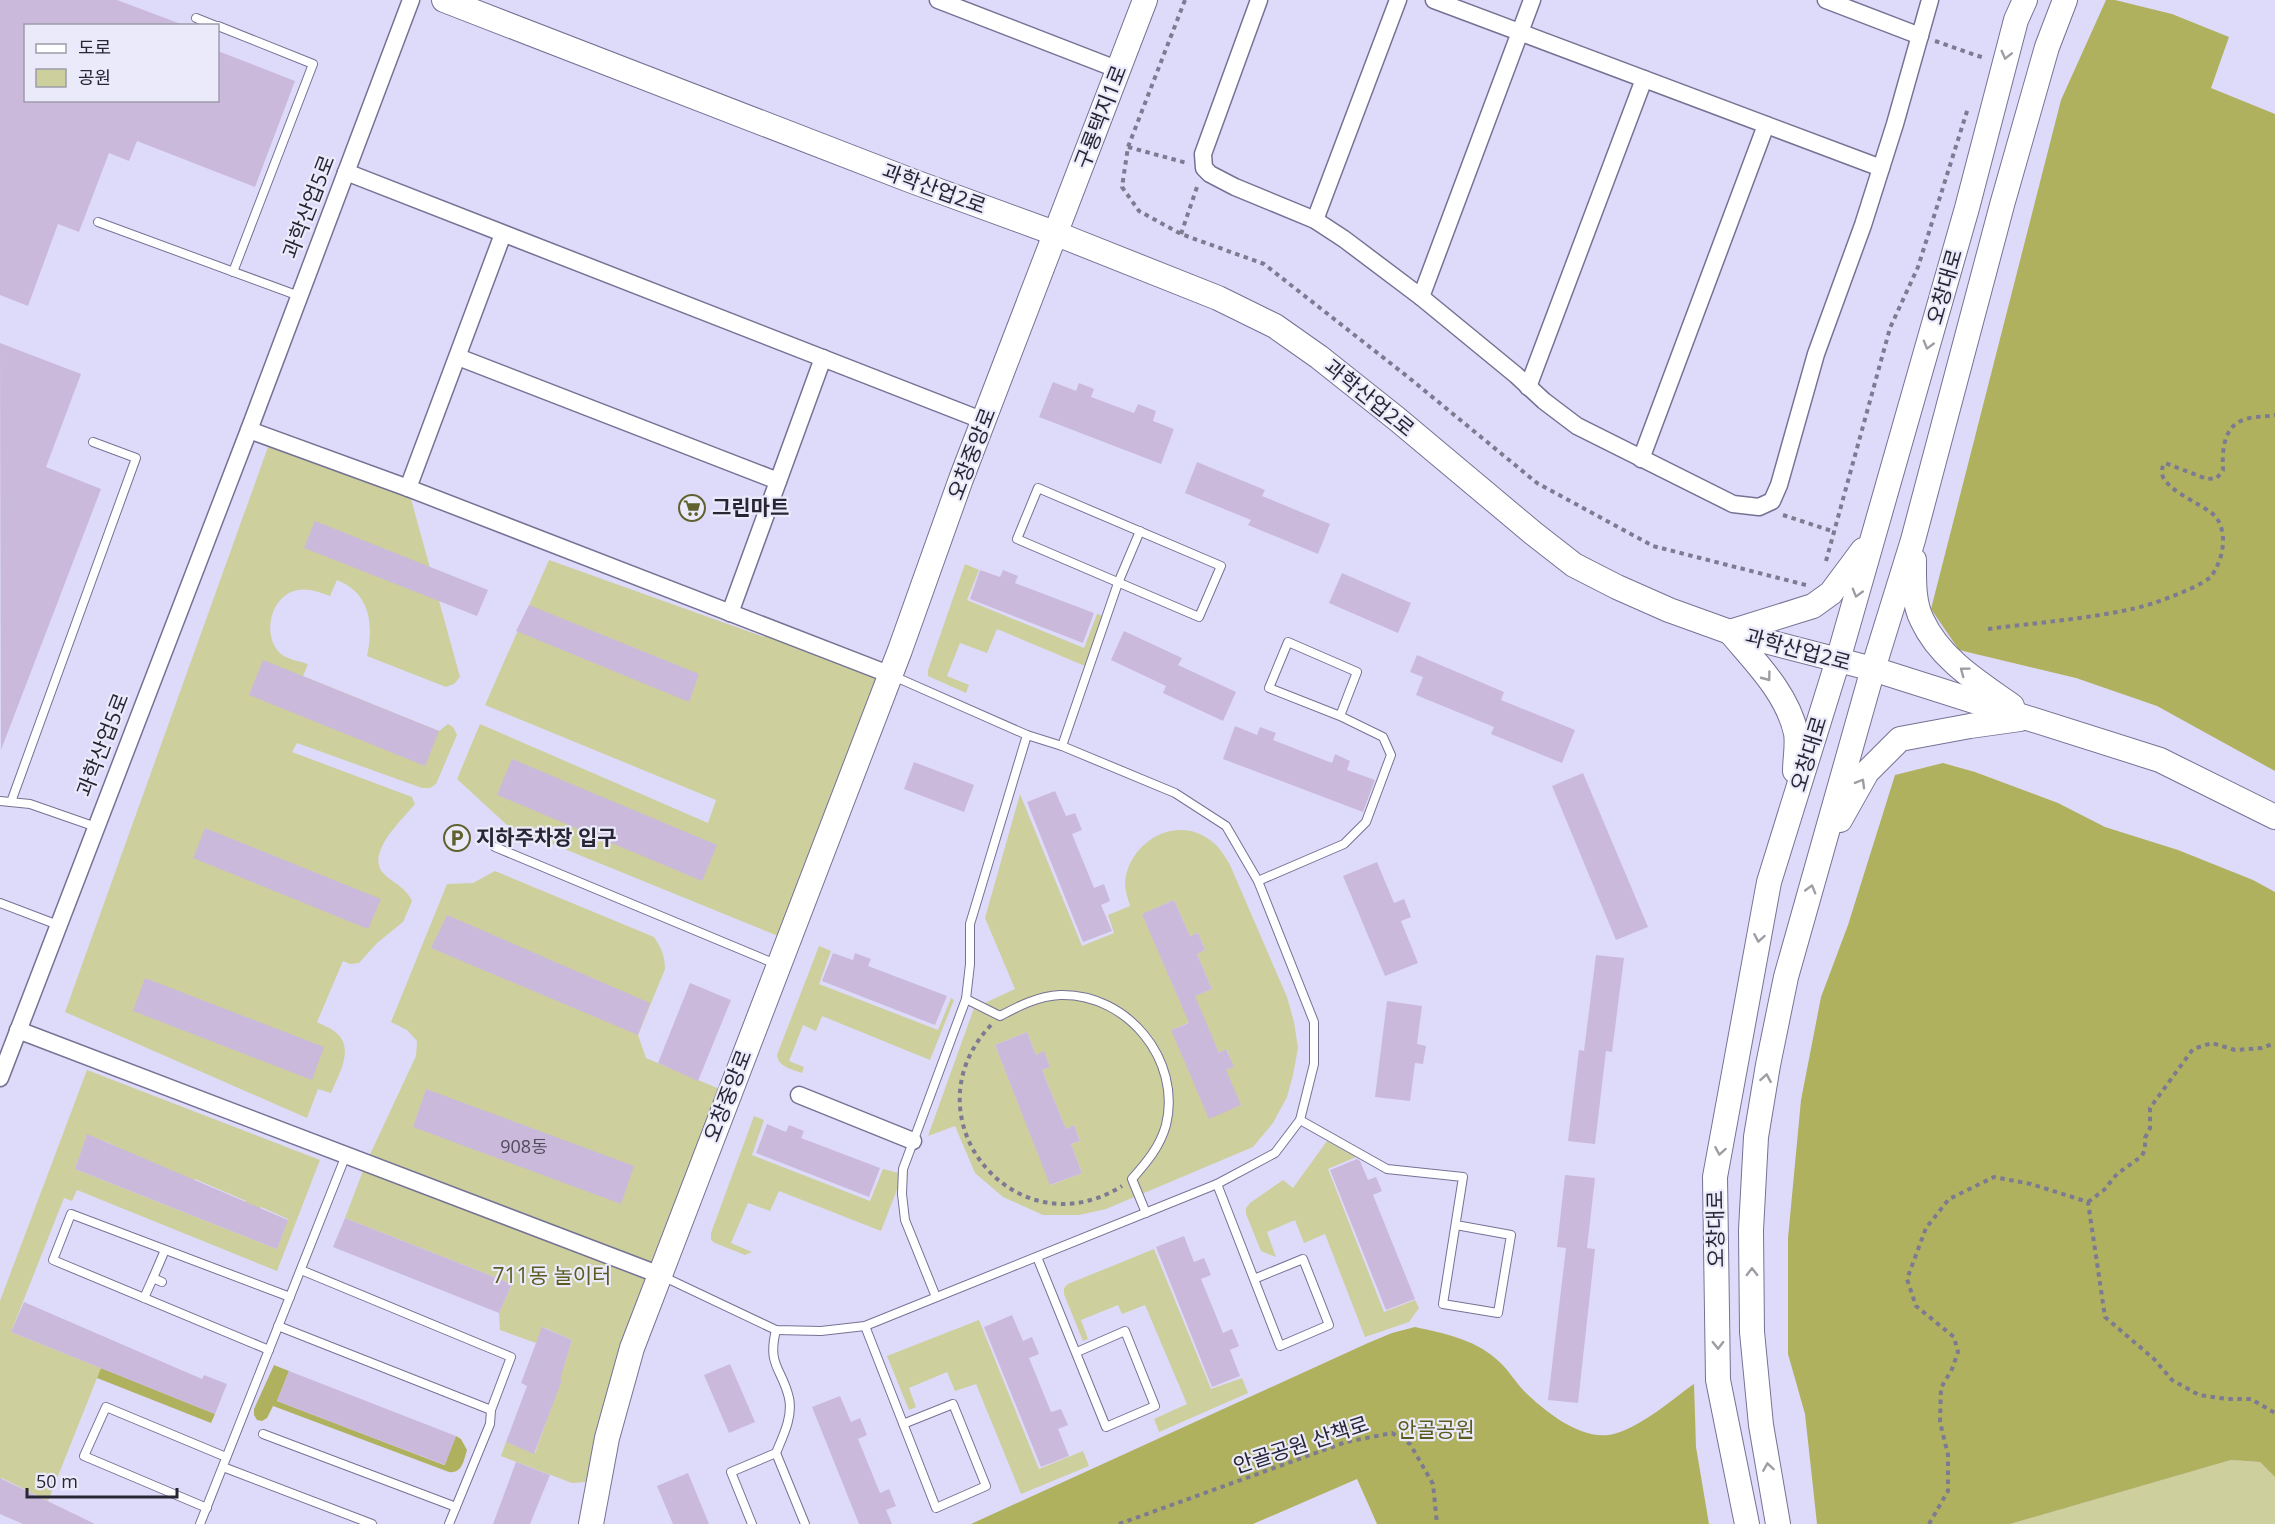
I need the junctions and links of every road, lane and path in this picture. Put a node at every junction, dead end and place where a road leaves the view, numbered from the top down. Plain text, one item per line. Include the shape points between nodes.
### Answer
1 (411, 0) edge
2 (444, 0) edge
3 (938, 0) edge
4 (1145, 0) edge
5 (1185, 0) edge
6 (1259, 0) edge
7 (1398, 0) edge
8 (1434, 0) edge
9 (1532, 0) edge
10 (1826, 0) edge
11 (1930, 0) edge
12 (2025, 0) edge
13 (2065, 0) edge
14 (959, 4) edge
15 (196, 18) dead end
16 (212, 24) edge
17 (219, 27) edge
18 (1520, 32) junction
19 (1920, 36) junction
20 (1989, 49) dead end
21 (1119, 70) junction
22 (1644, 79) junction
23 (1970, 102) dead end
24 (1766, 125) junction
25 (1128, 147) junction
26 (1204, 168) junction
27 (1881, 168) junction
28 (346, 172) junction
29 (1315, 220) junction
30 (99, 222) dead end
31 (503, 234) junction
32 (1057, 234) junction
33 (1181, 234) junction
34 (233, 272) junction
35 (299, 296) junction
36 (1421, 297) junction
37 (458, 357) junction
38 (823, 358) junction
39 (1528, 387) junction
40 (2275, 416) edge
41 (984, 421) junction
42 (249, 430) junction
43 (93, 442) dead end
44 (1641, 459) junction
45 (778, 481) junction
46 (408, 488) junction
47 (1759, 507) junction
48 (1140, 531) junction
49 (1835, 532) junction
50 (1873, 536) junction
51 (1913, 540) junction
52 (1825, 566) dead end
53 (1118, 583) junction
54 (1807, 585) dead end
55 (730, 613) junction
56 (1988, 629) dead end
57 (1730, 632) junction
58 (1838, 660) junction
59 (1873, 669) junction
60 (891, 675) junction
61 (1340, 716) junction
62 (2028, 718) junction
63 (1027, 735) junction
64 (1062, 746) junction
65 (0, 801) edge
66 (11, 802) junction
67 (1794, 802) junction
68 (2275, 817) edge
69 (96, 827) junction
70 (495, 847) dead end
71 (1821, 852) junction
72 (1258, 881) junction
73 (0, 903) edge
74 (58, 925) junction
75 (779, 965) junction
76 (966, 999) junction
77 (1000, 1016) junction
78 (18, 1030) junction
79 (2275, 1042) edge
80 (0, 1078) edge
81 (799, 1095) dead end
82 (1300, 1120) junction
83 (913, 1141) junction
84 (346, 1155) junction
85 (1132, 1179) junction
86 (1216, 1184) junction
87 (2088, 1202) junction
88 (1146, 1213) junction
89 (1456, 1225) junction
90 (165, 1250) junction
91 (1037, 1257) junction
92 (301, 1270) junction
93 (660, 1275) junction
94 (153, 1278) junction
95 (1254, 1279) junction
96 (162, 1282) dead end
97 (290, 1297) junction
98 (936, 1297) junction
99 (144, 1298) junction
100 (279, 1326) junction
101 (865, 1326) junction
102 (776, 1330) junction
103 (269, 1350) junction
104 (1077, 1352) junction
105 (491, 1410) junction
106 (2275, 1413) edge
107 (903, 1424) junction
108 (263, 1434) dead end
109 (776, 1453) junction
110 (226, 1457) junction
111 (223, 1467) junction
112 (456, 1507) junction
113 (207, 1508) junction
114 (200, 1524) edge
115 (372, 1524) edge
116 (449, 1524) edge
117 (591, 1524) edge
118 (752, 1524) edge
119 (805, 1524) edge
120 (1119, 1524) edge
121 (1437, 1524) edge
122 (1747, 1524) edge
123 (1779, 1524) edge
124 (1929, 1524) edge

1 - 28 street, 과학산업5로
2 - 32 main road, 과학산업2로
3 - 14 street
4 - 21 main road, 구룡택지1로
5 - 25 path
6 - 26 street via 1203,154
7 - 29 street
8 - 18 street
9 - 18 street
10 - 19 street
11 - 19 street
12 -> 50 main road, 오창대로 via 2016,20
13 - 51 main road, 오창대로 via 2047,46 2002,205
14 - 21 street
15 - 16 lane
17 - 34 lane via 313,64
18 - 22 street
18 - 36 street
19 - 20 path via 1984,58
19 - 27 street
21 - 32 main road, 구룡택지1로
22 - 24 street
22 - 39 street
23 - 49 path via 1918,267 1890,328
24 - 27 street
24 - 44 street
25 - 26 path
25 - 33 path via 1122,187 1139,211
26 - 29 street via 1235,187
26 - 33 path
27 - 47 street via 1816,354 1779,485 1772,501
28 - 31 street
28 - 35 street, 과학산업5로
29 - 36 street
30 - 34 lane
31 - 37 street
31 - 38 street
32 - 41 main road, 오창중앙로
32 - 57 main road, 과학산업2로 via 1218,298 1275,326 1319,357 1574,565 1669,610
33 - 54 path via 1264,264 1537,483 1653,546
34 - 35 lane
35 - 42 street, 과학산업5로
36 - 39 street
37 - 45 street
37 - 46 street
38 - 41 street
38 - 45 street
39 - 44 street via 1577,426
40 - 56 path via 2244,419 2229,430 2223,443 2223,470 2217,478 2207,479 2165,463 2160,469 2167,484 2216,517 2223,539 2221,559 2210,578 2133,609
41 - 60 main road, 오창중앙로
42 - 46 street
42 - 69 street, 과학산업5로
43 - 66 lane via 136,458
44 - 47 street via 1733,504
45 - 55 street
46 - 55 street
47 - 49 path
48 - 53 lane
48 - 53 lane via 1221,566 1199,617
48 - 53 lane via 1038,488 1017,539
49 - 52 path
50 - 57 main road via 1831,593 1813,606
50 -> 58 main road, 오창대로
51 - 59 main road, 오창대로
62 -> 51 main road via 1957,666 1938,646 1921,619 1916,598
53 - 64 lane
55 - 60 street
57 - 58 main road, 과학산업2로
57 -> 67 main road via 1786,704 1796,735
58 - 59 main road, 과학산업2로
58 - 67 main road, 오창대로
59 - 62 main road, 과학산업2로
59 - 71 main road, 오창대로
60 - 63 lane
60 - 75 main road, 오창중앙로
61 - 61 lane via 1269,688 1288,642 1357,672
61 - 72 lane via 1383,737 1391,755 1366,822 1344,844
62 - 68 main road, 과학산업2로 via 2160,760
71 -> 62 main road via 1867,772 1900,739
63 - 64 lane
63 - 76 lane via 970,924
64 - 72 lane via 1175,793 1226,826
65 - 66 lane
66 - 69 lane via 30,804
67 -> 122 main road, 오창대로 via 1769,882 1715,1177 1718,1380
69 - 74 street, 과학산업5로
70 - 75 lane
123 -> 71 main road, 오창대로 via 1761,1425 1752,1332 1751,1230 1756,1137 1786,977
72 - 82 lane via 1314,1022 1314,1064
73 - 74 lane
74 - 78 street, 과학산업5로
75 - 93 main road, 오창중앙로
76 - 77 lane
76 - 83 lane
77 - 85 lane via 1028,1001 1060,995 1092,999 1121,1012 1145,1034 1161,1062 1168,1093 1166,1125 1153,1155
77 - 85 path via 977,1040 963,1071 959,1104 966,1137 982,1166 1008,1189 1038,1202 1060,1204 1104,1197
78 - 80 street, 과학산업5로
78 - 84 street
79 - 87 path via 2262,1048 2235,1050 2212,1043 2193,1049 2150,1108 2150,1128 2142,1156
81 - 83 street
82 - 86 lane via 1275,1153
82 - 89 lane via 1387,1169 1463,1177
83 - 98 lane via 903,1169 905,1220
84 - 92 lane
84 - 93 street
85 - 88 lane
86 - 88 lane
86 - 95 lane
87 - 106 path via 2104,1317 2154,1359 2172,1380 2199,1395 2251,1398
87 - 124 path via 1994,1177 1950,1199 1926,1228 1907,1279 1916,1306 1954,1337 1958,1352 1941,1388 1940,1422 1947,1455 1948,1491
88 - 91 lane
89 - 89 lane via 1443,1304 1498,1313 1512,1235
90 - 94 lane
90 - 97 lane
90 - 99 lane via 71,1214 53,1260
91 - 98 lane
91 - 104 lane
92 - 97 lane
92 - 105 lane via 511,1357
93 - 102 lane
93 - 117 main road, 오창중앙로 via 618,1393
94 - 96 lane
94 - 99 lane
95 - 95 lane via 1280,1346 1329,1324 1303,1259
97 - 100 lane
98 - 101 lane
99 - 103 lane
100 - 103 lane
100 - 105 lane
101 - 102 lane via 821,1331
101 - 107 lane
102 - 109 lane via 772,1347 775,1365 789,1399 787,1428
103 - 110 lane
104 - 104 lane via 1106,1427 1155,1406 1125,1332
105 - 112 lane via 490,1424
107 - 107 lane via 936,1508 986,1486 952,1404
108 - 112 lane
109 - 118 lane via 731,1472
109 - 119 lane
110 - 111 lane
110 - 113 lane via 106,1407 84,1456
111 - 113 lane
111 - 115 lane
112 - 116 lane
113 - 114 lane
120 - 121 path, 안골공원 산책로 via 1346,1442 1392,1433 1410,1444 1433,1484

